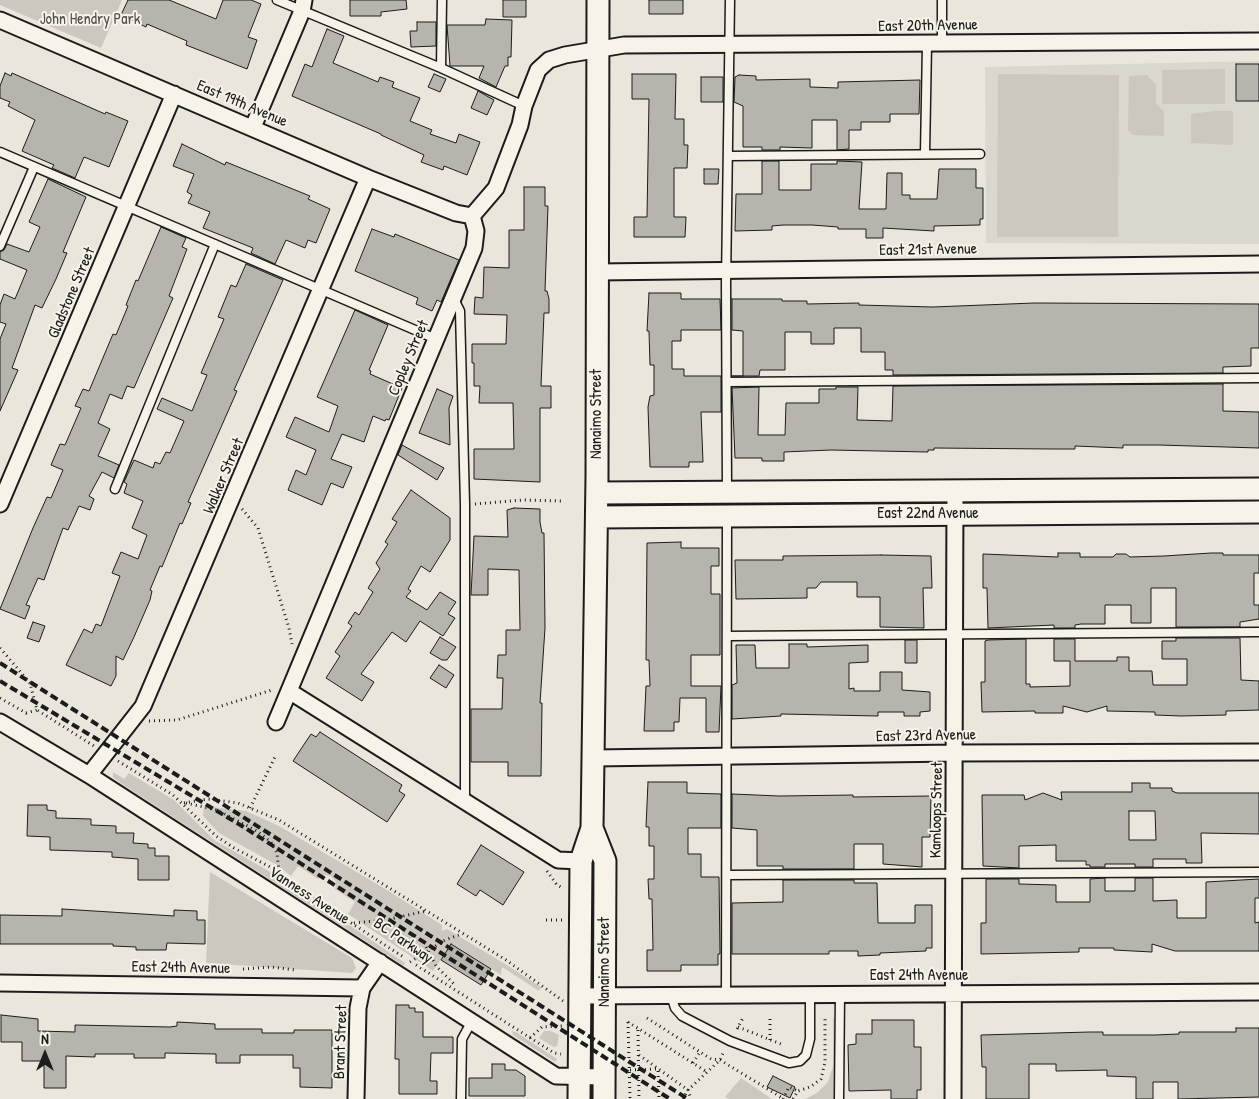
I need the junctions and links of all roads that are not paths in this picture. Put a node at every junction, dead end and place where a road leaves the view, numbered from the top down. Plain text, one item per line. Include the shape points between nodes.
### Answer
1 (277, 0) edge
2 (442, 0) edge
3 (598, 0) edge
4 (730, 0) edge
5 (942, 0) edge
6 (303, 5) edge
7 (0, 20) edge
8 (1259, 40) edge
9 (935, 44) junction
10 (730, 45) junction
11 (598, 50) junction
12 (441, 68) junction
13 (174, 94) junction
14 (524, 106) junction
15 (253, 127) junction
16 (0, 152) edge
17 (925, 154) junction
18 (980, 154) dead end
19 (728, 156) junction
20 (34, 167) junction
21 (368, 178) junction
22 (128, 207) junction
23 (472, 216) junction
24 (215, 244) junction
25 (0, 246) edge
26 (1259, 264) edge
27 (727, 270) junction
28 (597, 272) junction
29 (322, 290) junction
30 (453, 297) junction
31 (436, 339) junction
32 (1259, 378) edge
33 (727, 382) junction
34 (115, 489) dead end
35 (1259, 490) edge
36 (727, 492) junction
37 (955, 492) junction
38 (597, 493) junction
39 (0, 504) edge
40 (1259, 512) edge
41 (955, 513) junction
42 (727, 515) junction
43 (597, 517) junction
44 (1259, 632) edge
45 (955, 634) junction
46 (728, 636) junction
47 (289, 691) junction
48 (0, 722) edge
49 (276, 722) dead end
50 (1259, 752) edge
51 (955, 753) junction
52 (726, 757) junction
53 (593, 758) junction
54 (89, 775) junction
55 (462, 801) junction
56 (592, 828) junction
57 (581, 861) junction
58 (1259, 872) edge
59 (954, 874) junction
60 (727, 875) junction
61 (380, 962) junction
62 (0, 983) edge
63 (362, 988) junction
64 (1259, 992) edge
65 (953, 993) junction
66 (810, 994) junction
67 (840, 994) junction
68 (671, 995) junction
69 (726, 995) junction
70 (605, 996) junction
71 (571, 999) junction
72 (472, 1021) junction
73 (579, 1076) junction
74 (604, 1077) junction
75 (356, 1099) edge
76 (461, 1099) edge
77 (579, 1099) edge
78 (604, 1099) edge
79 (839, 1099) edge
80 (953, 1099) edge

1 - 6 lane
2 - 12 lane
3 - 11 main road, Nanaimo Street
4 - 10 lane
5 - 9 lane
6 - 12 lane
6 - 15 street
7 - 13 street, East 19th Avenue
8 - 9 street, East 20th Avenue
9 - 10 street, East 20th Avenue
9 - 17 lane
10 - 11 street, East 20th Avenue via 624,45
10 - 19 lane
11 - 14 street via 565,55 542,64
11 - 28 main road, Nanaimo Street
12 - 14 lane
13 - 15 street, East 19th Avenue
13 - 22 street, Gladstone Street
14 - 23 street via 496,188
15 - 21 street, East 19th Avenue
16 - 20 lane
17 - 18 lane
17 - 19 lane
19 - 27 lane
20 - 22 lane
20 - 25 lane
21 - 23 street, East 19th Avenue via 456,213
21 - 29 street, Walker Street
22 - 24 lane
22 - 39 street, Gladstone Street
23 - 30 street, Copley Street via 476,231 474,248
24 - 29 lane
24 - 34 lane
26 - 27 street, East 21st Avenue
27 - 28 street, East 21st Avenue
27 - 33 lane
28 - 38 main road, Nanaimo Street
29 - 31 lane
29 - 54 street, Walker Street via 143,706
30 - 31 street, Copley Street
30 - 55 lane via 460,311 465,504 465,794
31 - 47 street, Copley Street
32 - 33 lane
33 - 36 lane
35 - 37 main road, East 22nd Avenue
36 - 37 main road, East 22nd Avenue
36 - 38 main road, East 22nd Avenue
37 - 41 street, Kamloops Street
38 - 43 main road, Nanaimo Street
40 - 41 main road, East 22nd Avenue
41 - 42 main road, East 22nd Avenue
41 - 45 street, Kamloops Street
42 - 43 main road, East 22nd Avenue
42 - 46 lane
43 - 53 main road, Nanaimo Street
44 - 45 lane
45 - 46 lane
45 - 51 street, Kamloops Street
46 - 52 lane
47 - 49 street, Copley Street
47 - 55 street
48 - 54 street, Vanness Avenue
50 - 51 street, East 23rd Avenue
51 - 52 street, East 23rd Avenue
51 - 59 street, Kamloops Street
52 - 53 street, East 23rd Avenue
52 - 60 lane
53 - 56 main road, Nanaimo Street
54 - 61 street, Vanness Avenue
55 - 57 street via 558,860
56 - 57 main road, Nanaimo Street
56 - 70 main road, Nanaimo Street via 604,862
57 - 71 main road, Nanaimo Street
58 - 59 lane
59 - 60 lane
59 - 65 street, Kamloops Street
60 - 69 lane
61 - 63 street, Brant Street
61 - 72 street, Vanness Avenue
62 - 63 street, East 24th Avenue
63 - 75 street, Brant Street via 358,1008
64 - 65 street, East 24th Avenue
65 - 67 street, East 24th Avenue
65 - 80 street, Kamloops Street
66 - 67 street, East 24th Avenue
66 - 68 lane via 810,1039 806,1054 800,1061 790,1063 730,1041 682,1016
66 - 69 street, East 24th Avenue
67 - 79 lane
68 - 69 street, East 24th Avenue
68 - 70 street, East 24th Avenue
70 - 71 street, East 24th Avenue
70 - 74 main road, Nanaimo Street
71 - 73 main road, Nanaimo Street
72 - 73 street, Vanness Avenue via 556,1076
72 - 76 lane via 462,1039
73 - 74 street, Vanness Avenue
73 - 77 main road, Nanaimo Street
74 - 78 main road, Nanaimo Street

